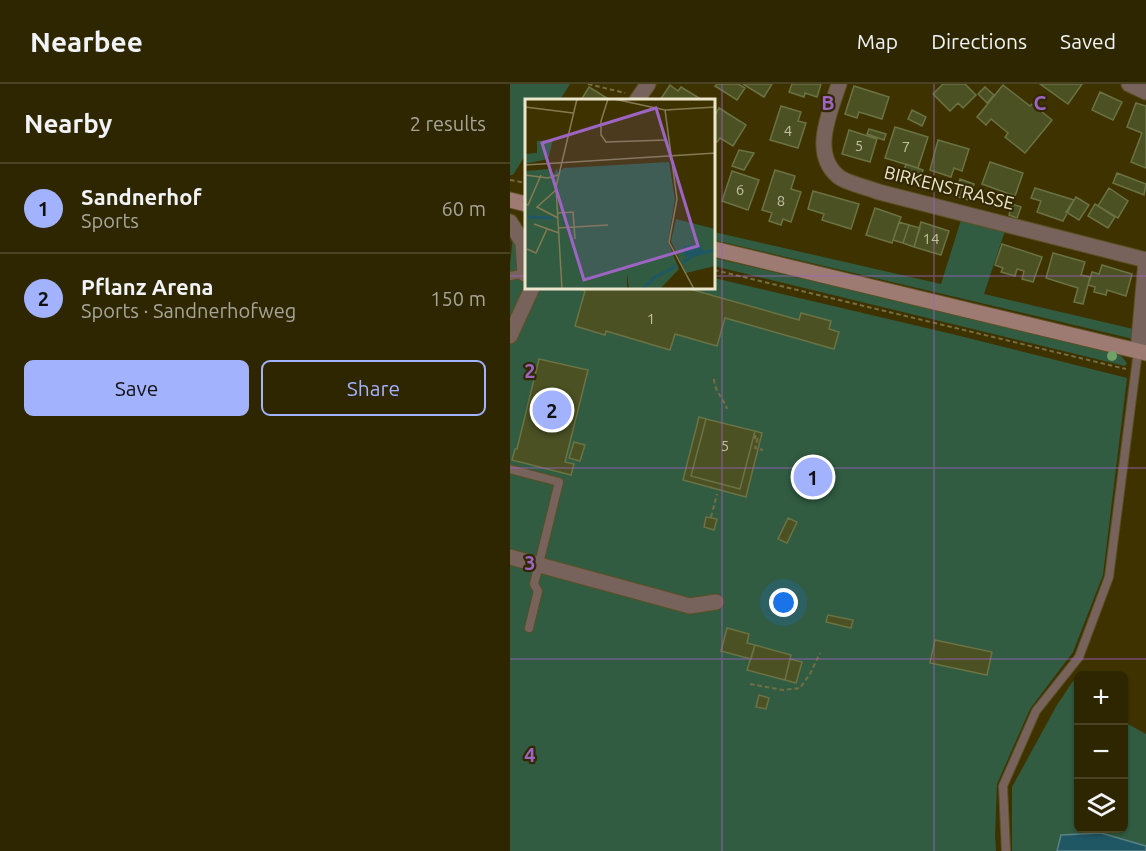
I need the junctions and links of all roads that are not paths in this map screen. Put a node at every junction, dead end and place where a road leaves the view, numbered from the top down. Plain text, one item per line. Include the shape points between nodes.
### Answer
1 (839, 84) edge
2 (1129, 84) edge
3 (1146, 92) edge
4 (510, 200) edge
5 (525, 204) edge
6 (510, 222) edge
7 (716, 249) edge
8 (1146, 261) edge
9 (520, 274) edge
10 (531, 290) edge
11 (510, 336) edge
12 (1142, 352) edge
13 (510, 469) edge
14 (510, 557) edge
15 (539, 565) junction
16 (716, 602) dead end
17 (529, 628) dead end
18 (1006, 851) edge

1 - 8 street, BIRKENSTRASSE via 824,133 825,158 840,177 879,192
2 - 3 street
4 - 5 main road
6 - 9 street via 522,243
7 - 12 main road
8 - 12 street
10 - 11 street
12 - 18 lane via 1109,577 1079,657 1036,711 1003,786
13 - 15 lane via 559,482
14 - 15 street
15 - 16 street via 690,606
15 - 17 lane via 534,584 538,591

